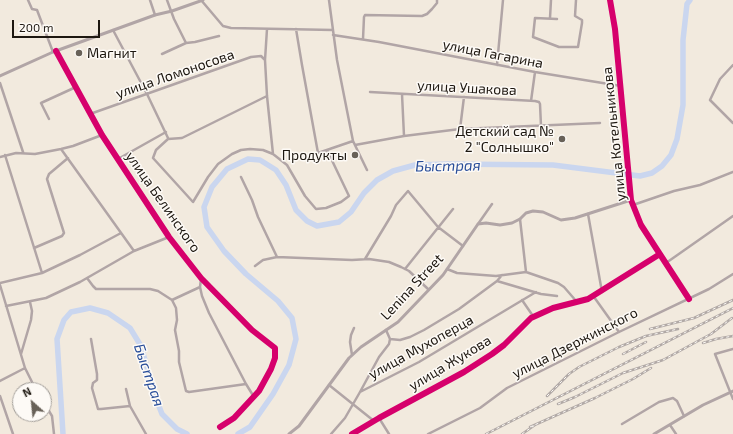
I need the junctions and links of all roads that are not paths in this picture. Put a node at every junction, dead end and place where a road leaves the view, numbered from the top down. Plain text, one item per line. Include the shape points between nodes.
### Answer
1 (28, 0) edge
2 (150, 0) edge
3 (167, 0) edge
4 (202, 0) edge
5 (329, 0) edge
6 (437, 0) edge
7 (502, 0) edge
8 (551, 0) edge
9 (576, 0) edge
10 (610, 0) edge
11 (172, 11) junction
12 (155, 15) junction
13 (550, 18) junction
14 (557, 19) dead end
15 (267, 29) junction
16 (296, 29) junction
17 (113, 30) junction
18 (333, 30) junction
19 (333, 34) junction
20 (219, 36) dead end
21 (363, 39) junction
22 (186, 42) junction
23 (54, 51) junction
24 (162, 54) dead end
25 (265, 60) junction
26 (497, 65) junction
27 (733, 65) edge
28 (535, 72) junction
29 (0, 76) edge
30 (0, 83) edge
31 (621, 86) junction
32 (76, 87) junction
33 (370, 92) dead end
34 (147, 94) junction
35 (402, 94) junction
36 (267, 96) junction
37 (464, 97) junction
38 (531, 101) junction
39 (90, 114) junction
40 (49, 119) dead end
41 (600, 123) dead end
42 (733, 123) edge
43 (541, 126) junction
44 (460, 129) junction
45 (166, 132) junction
46 (102, 135) junction
47 (404, 136) junction
48 (168, 139) junction
49 (353, 141) junction
50 (355, 144) junction
51 (62, 149) junction
52 (326, 150) junction
53 (24, 152) junction
54 (273, 154) junction
55 (4, 155) junction
56 (0, 157) edge
57 (68, 158) junction
58 (118, 159) junction
59 (367, 170) dead end
60 (733, 172) edge
61 (240, 177) dead end
62 (631, 200) junction
63 (492, 204) dead end
64 (633, 205) junction
65 (453, 209) dead end
66 (588, 214) junction
67 (733, 216) edge
68 (520, 219) junction
69 (478, 224) junction
70 (438, 227) junction
71 (121, 232) junction
72 (169, 237) junction
73 (463, 246) junction
74 (34, 248) junction
75 (134, 251) junction
76 (660, 254) junction
77 (278, 257) junction
78 (365, 260) junction
79 (666, 263) junction
80 (255, 266) dead end
81 (405, 269) junction
82 (447, 269) junction
83 (526, 272) junction
84 (42, 273) junction
85 (733, 274) edge
86 (502, 275) junction
87 (87, 278) junction
88 (202, 278) junction
89 (497, 281) junction
90 (0, 284) edge
91 (200, 287) junction
92 (428, 290) junction
93 (536, 292) junction
94 (602, 292) junction
95 (557, 296) dead end
96 (594, 297) junction
97 (689, 299) junction
98 (172, 300) junction
99 (522, 300) junction
100 (30, 302) junction
101 (577, 302) junction
102 (6, 306) junction
103 (534, 316) junction
104 (354, 328) dead end
105 (386, 330) junction
106 (619, 332) junction
107 (91, 339) dead end
108 (390, 339) junction
109 (733, 349) edge
110 (21, 355) junction
111 (352, 355) junction
112 (25, 368) junction
113 (0, 381) edge
114 (32, 382) edge
115 (246, 384) junction
116 (328, 385) junction
117 (126, 389) dead end
118 (360, 392) junction
119 (731, 392) edge
120 (0, 396) edge
121 (254, 397) junction
122 (733, 399) edge
123 (354, 405) junction
124 (130, 406) junction
125 (52, 416) edge
126 (684, 416) junction
127 (378, 418) junction
128 (374, 421) junction
129 (622, 424) dead end
130 (670, 425) junction
131 (220, 427) dead end
132 (13, 434) edge
133 (54, 434) edge
134 (144, 434) edge
135 (289, 434) edge
136 (331, 434) edge
137 (352, 434) edge
138 (389, 434) edge
139 (428, 434) edge
140 (654, 434) edge
141 (676, 434) edge

1 - 23 street, улица Белинского via 32,9 37,10
2 - 12 street
3 - 11 street
4 - 11 street
4 - 15 street via 223,26
5 - 18 street
6 - 21 street via 432,9 422,16 365,15
7 - 26 street
8 - 13 street
9 - 13 street via 576,16 582,20 578,47 559,47 533,37 535,18
10 - 31 street, улица Котельникова
11 - 12 street
11 - 22 street
12 - 17 street
13 - 14 street
15 - 16 street
15 - 25 street
16 - 18 street
16 - 52 street via 318,153
17 - 23 street
17 - 34 street
18 - 19 street
19 - 21 street, улица Гагарина
19 - 49 street
20 - 22 street
21 - 26 street, улица Гагарина
22 - 24 street
23 - 29 street
23 - 32 street, улица Белинского
25 - 34 street, улица Ломоносова via 261,56 251,58
25 - 36 street
26 - 28 street, улица Гагарина
27 - 42 street via 720,79 710,100
28 - 31 street, улица Гагарина
28 - 38 street
30 - 53 street
31 - 62 street, улица Котельникова
32 - 39 street, улица Белинского
32 - 40 street via 41,103
33 - 35 street, улица Ушакова
34 - 39 street, улица Ломоносова
34 - 45 street
35 - 37 street, улица Ушакова
35 - 47 street
36 - 48 street via 182,138
36 - 54 street
37 - 38 street, улица Ушакова
37 - 44 street
38 - 43 street, улица Ушакова via 540,104
39 - 46 street, улица Белинского
41 - 43 street
43 - 44 street
44 - 47 street
45 - 48 street
45 - 58 street
46 - 51 street
46 - 58 street, улица Белинского
47 - 50 street
48 - 54 street via 156,150 153,158 193,202 218,164 232,154 250,149
49 - 50 street
49 - 52 street
50 - 59 street
51 - 53 street via 35,154
51 - 57 street
52 - 54 street via 349,196 320,209 316,209 305,196 287,165
53 - 55 street
55 - 56 street
55 - 74 street
57 - 71 street
57 - 74 street via 49,174 47,179 64,232 62,236
58 - 72 street, улица Белинского
60 - 64 street via 700,185
61 - 77 street
62 - 64 street, улица Котельникова
62 - 66 street
63 - 69 street, Lenina Street
64 - 76 street, улица Котельникова via 641,225
65 - 70 street
66 - 68 street via 561,220 533,210
66 - 94 street
67 - 79 street
68 - 69 street via 500,225
68 - 83 street
69 - 73 street, Lenina Street
70 - 73 street
70 - 78 street via 408,191 396,205
70 - 81 street
71 - 75 street
71 - 84 street
72 - 75 street
72 - 88 street, улица Белинского
73 - 82 street, Lenina Street
74 - 84 street
75 - 87 street
76 - 79 street, улица Котельникова
76 - 94 street, улица Жукова
77 - 78 street
77 - 80 street via 263,260
78 - 81 street via 389,262
79 - 97 street, улица Котельникова
81 - 92 street
82 - 86 street via 457,273
82 - 92 street, Lenina Street
83 - 86 street
83 - 101 street via 558,283
84 - 90 street
85 - 97 street, улица Дзержинского
86 - 89 street
87 - 98 street via 96,289 150,289
87 - 100 street via 46,298
88 - 91 street
88 - 121 street, улица Белинского via 252,330 275,348 271,369
89 - 93 street
89 - 108 street via 459,309 424,330 400,340
90 - 102 street
91 - 98 street
91 - 115 street via 209,314
92 - 105 street, Lenina Street via 398,322
93 - 95 street
93 - 99 street, улица Мухоперца
94 - 96 street, улица Жукова
96 - 101 street, улица Жукова
96 - 106 street
97 - 106 street, улица Дзержинского
98 - 115 street via 176,308 175,330 186,391
99 - 103 street
99 - 118 street, улица Мухоперца via 418,362
100 - 102 street
100 - 110 street via 31,320
101 - 103 street, улица Жукова
102 - 110 street
103 - 127 street, улица Жукова via 492,354
104 - 111 street via 350,342
105 - 108 street
105 - 111 street, Lenina Street
106 - 139 street, улица Дзержинского via 507,388 480,408
107 - 124 street via 97,374 97,380 92,388 98,409
108 - 118 street
109 - 119 street via 715,354
110 - 112 street
111 - 116 street, Lenina Street
112 - 113 street
112 - 114 street
115 - 121 street
116 - 123 street
116 - 135 street, Lenina Street via 299,426
117 - 124 street
118 - 123 street, улица Мухоперца
119 - 122 street
119 - 126 street
120 - 132 street
121 - 131 street via 234,418
123 - 128 street
123 - 136 street, улица Мухоперца
124 - 134 street
125 - 133 street
126 - 129 street via 673,398 659,402
126 - 130 street
127 - 128 street, улица Жукова
127 - 138 street
128 - 137 street, улица Жукова
130 - 140 street
130 - 141 street

